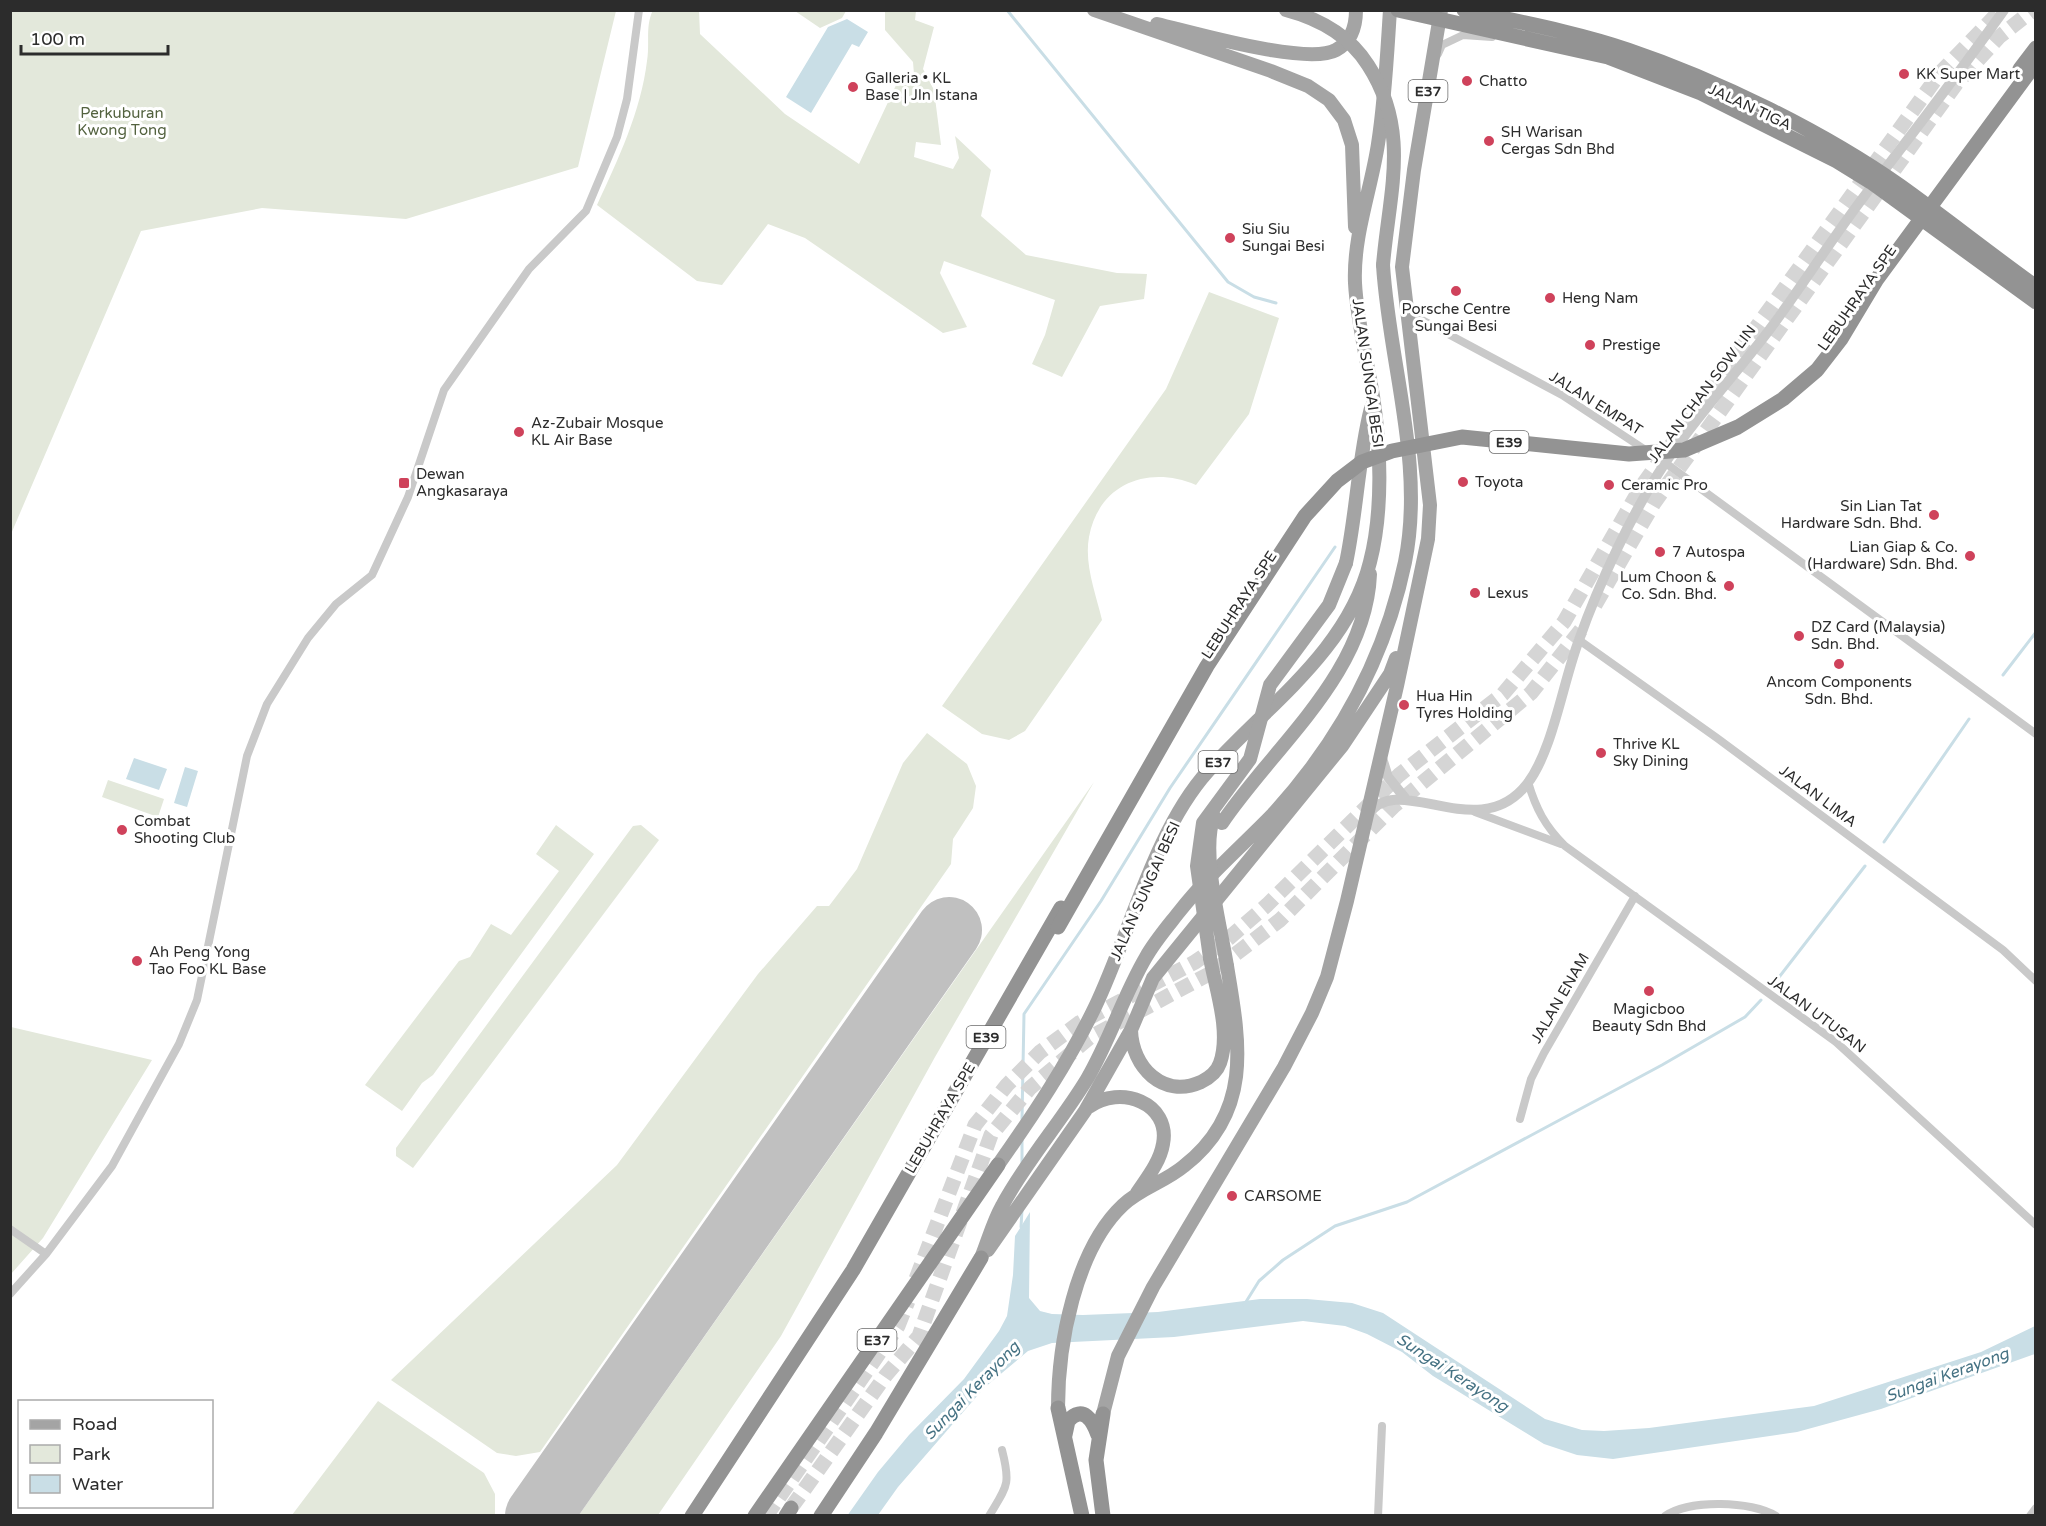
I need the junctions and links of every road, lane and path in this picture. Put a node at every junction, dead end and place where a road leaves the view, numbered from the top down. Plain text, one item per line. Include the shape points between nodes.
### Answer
1 (639, 10) edge
2 (1094, 10) edge
3 (1103, 10) edge
4 (1286, 10) edge
5 (1356, 10) edge
6 (1390, 10) edge
7 (1398, 10) edge
8 (1430, 10) edge
9 (1441, 10) edge
10 (1464, 10) edge
11 (1473, 10) edge
12 (2004, 10) edge
13 (2036, 48) edge
14 (2036, 63) edge
15 (1431, 71) junction
16 (1385, 80) junction
17 (1414, 170) junction
18 (1884, 172) junction
19 (1871, 188) junction
20 (1356, 266) junction
21 (2036, 285) edge
22 (1403, 294) junction
23 (2036, 302) edge
24 (2036, 308) edge
25 (1374, 399) junction
26 (1665, 463) junction
27 (1370, 562) junction
28 (1413, 614) junction
29 (1579, 640) junction
30 (2036, 734) edge
31 (1381, 748) junction
32 (1528, 782) junction
33 (1405, 798) junction
34 (1221, 801) junction
35 (1472, 811) junction
36 (1364, 820) junction
37 (1565, 846) junction
38 (1216, 896) junction
39 (1635, 896) junction
40 (2036, 981) edge
41 (1131, 1030) junction
42 (1084, 1111) junction
43 (1520, 1119) dead end
44 (998, 1165) joint
45 (1137, 1193) junction
46 (2036, 1225) edge
47 (10, 1229) edge
48 (46, 1254) junction
49 (981, 1258) junction
50 (10, 1294) edge
51 (1058, 1408) joint
52 (1103, 1414) joint
53 (1382, 1426) dead end
54 (1099, 1438) junction
55 (1064, 1440) junction
56 (1002, 1450) dead end
57 (2036, 1508) edge
58 (692, 1515) edge
59 (700, 1515) edge
60 (755, 1515) edge
61 (820, 1515) edge
62 (989, 1515) edge
63 (1082, 1515) edge
64 (1103, 1515) edge
65 (1378, 1515) edge
66 (1665, 1515) edge
67 (1776, 1515) edge
68 (2030, 1515) edge

1 - 48 street via 627,99 617,137 586,211 529,269 444,390 408,497 372,575 336,604 308,638 267,704 247,756 197,1000 179,1044 112,1166
2 - 20 main road via 1271,71 1308,86 1329,100 1344,120 1352,145
3 - 5 main road via 1230,42 1321,53 1334,51 1351,36
4 - 49 main road, bridge via 1326,25 1361,54 1385,93 1394,133 1395,159 1383,266 1412,500 1405,561 1378,655 1331,741 1275,811 1181,909 1146,957 1106,1044 1002,1206
6 - 16 main road, JALAN SUNGAI BESI / E37
7 - 16 main road
7 - 23 highway, bridge via 1608,57 1701,93 1837,161
8 - 17 main road
9 - 15 main road, E37
10 - 21 highway, bridge via 1627,49 1683,70 1796,124 1900,186
11 - 18 street, JALAN TIGA via 1581,33 1661,57 1805,124
12 - 18 street, JALAN CHAN SOW LIN
13 - 58 highway, LEBUHRAYA SPE / E39, bridge via 1871,276 1834,337 1781,393 1734,422 1684,444 1629,448 1464,432 1430,434 1358,455 1329,475 1298,513 1200,664 853,1270
14 - 59 highway, LEBUHRAYA SPE / E39, bridge via 1878,279 1817,370 1783,399 1747,422 1684,450 1629,454 1462,437 1430,442 1362,462 1305,516 1207,666 860,1274
15 - 17 main road, E37
15 - 19 street, JALAN TIGA via 1442,45 1462,35 1523,40 1566,50 1653,77 1720,107 1810,150
16 - 20 main road, JALAN SUNGAI BESI / E37
17 - 22 main road, E37 via 1404,239
18 - 19 street, JALAN CHAN SOW LIN
18 - 21 street, JALAN TIGA
19 - 24 street, JALAN TIGA
19 - 26 street, JALAN CHAN SOW LIN via 1772,326
20 - 25 main road, JALAN SUNGAI BESI / E37 via 1360,323
22 - 26 street, JALAN EMPAT via 1412,312 1422,320 1562,395
22 - 28 main road, E37 via 1430,505 1428,539
25 - 27 main road, JALAN SUNGAI BESI / E37 via 1379,448 1378,504
25 - 34 main road, bridge via 1362,444 1361,477 1346,563 1329,605 1270,685 1250,759
26 - 29 street, JALAN CHAN SOW LIN via 1619,547
26 - 30 street, JALAN EMPAT
27 - 38 main road, bridge via 1369,595 1345,657 1312,710 1222,823 1216,847
27 - 44 main road, JALAN SUNGAI BESI / E37 via 1340,631 1311,667 1206,774 1180,812 1152,867 1095,1006 1044,1100
28 - 31 main road
28 - 41 main road, E37 via 1390,674 1342,746 1153,978
29 - 32 street, JALAN CHAN SOW LIN via 1544,749
29 - 40 street, JALAN LIMA via 1993,943
31 - 33 street via 1382,765
31 - 36 main road
32 - 35 street, JALAN CHAN SOW LIN via 1504,804
32 - 37 street, JALAN UTUSAN via 1546,827
33 - 35 street, JALAN CHAN SOW LIN
33 - 36 street, JALAN CHAN SOW LIN via 1382,801
34 - 38 main road, bridge via 1210,831
34 - 41 main road, bridge via 1203,823 1197,866 1223,1035 1220,1065 1194,1085 1173,1088 1139,1062 1131,1043
35 - 37 street, JALAN UTUSAN
36 - 52 main road via 1333,957 1312,1013 1153,1287 1118,1356
37 - 39 street, JALAN UTUSAN
38 - 45 main road, bridge via 1238,1041 1238,1080 1233,1101 1197,1155 1172,1175
39 - 43 street, JALAN ENAM via 1544,1053 1531,1079
39 - 46 street, JALAN UTUSAN via 1836,1042
41 - 42 main road, E37
42 - 45 main road via 1100,1099 1126,1096 1143,1103 1160,1122 1164,1142 1160,1156
42 - 49 main road, E37
44 - 60 highway, E37
45 - 51 main road via 1108,1223 1077,1287 1060,1361
47 - 48 street
48 - 50 street
49 - 61 highway, E37 via 876,1433
51 - 55 highway
52 - 54 highway
53 - 65 street
54 - 55 highway via 1091,1418 1079,1414 1068,1420
54 - 64 highway via 1097,1483
55 - 63 highway
56 - 62 street via 1008,1473 1006,1489
57 - 68 street
66 - 67 street via 1678,1509 1730,1505 1763,1509

